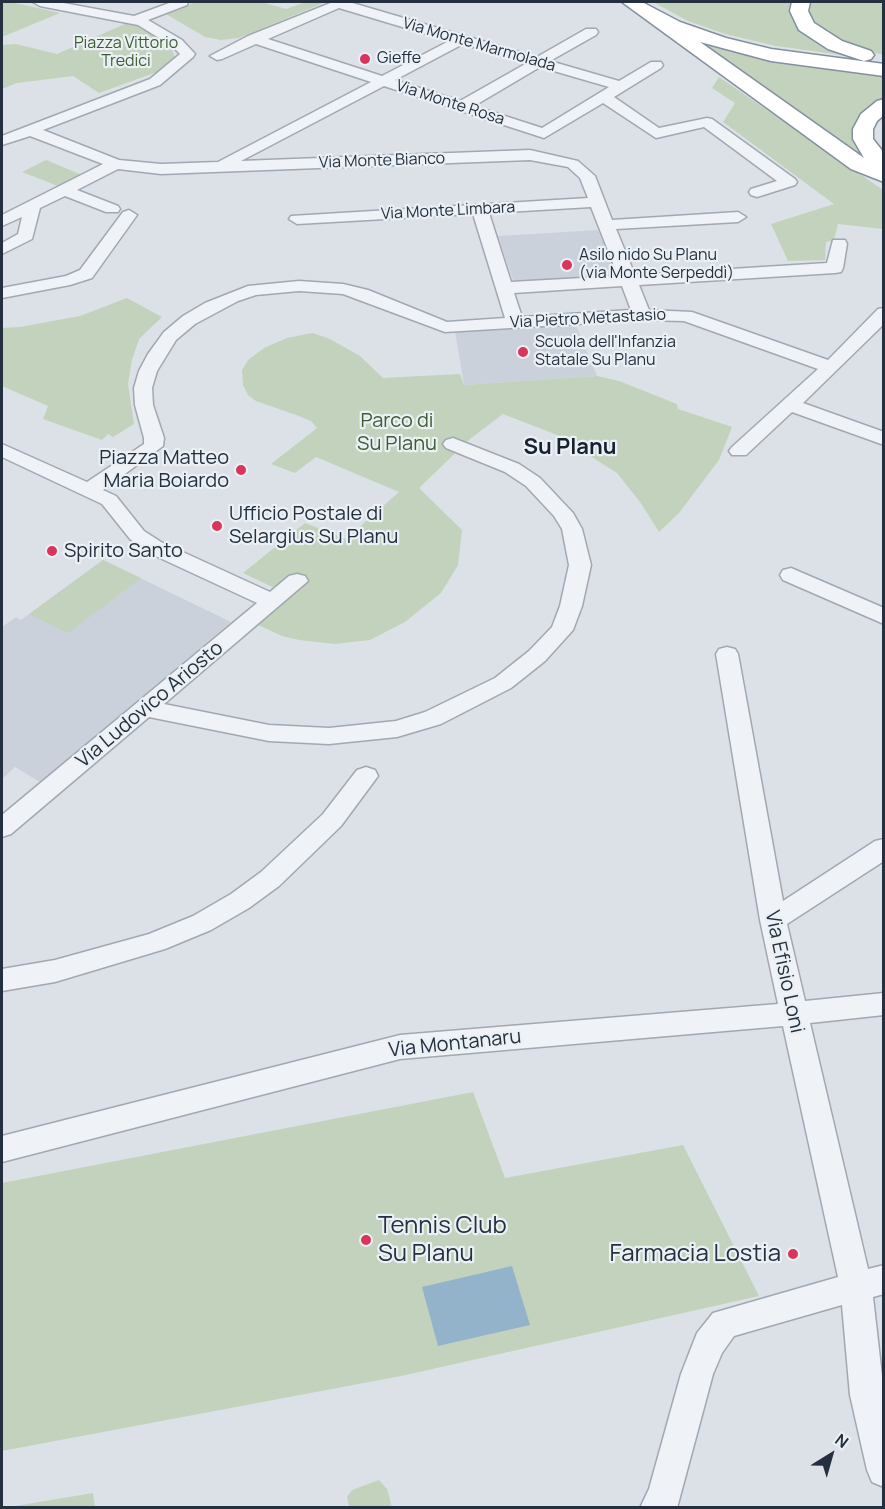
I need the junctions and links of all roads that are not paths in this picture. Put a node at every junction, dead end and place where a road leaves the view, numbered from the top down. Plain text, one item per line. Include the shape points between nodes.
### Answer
1 (40, 2) edge
2 (182, 2) edge
3 (631, 2) edge
4 (801, 2) edge
5 (341, 3) edge
6 (648, 9) edge
7 (141, 18) junction
8 (591, 32) dead end
9 (461, 40) junction
10 (250, 41) junction
11 (202, 52) junction
12 (884, 59) edge
13 (538, 62) junction
14 (656, 65) dead end
15 (884, 65) edge
16 (884, 70) edge
17 (382, 82) junction
18 (621, 86) junction
19 (604, 97) junction
20 (884, 105) edge
21 (461, 107) junction
22 (29, 130) junction
23 (2, 141) edge
24 (116, 164) junction
25 (884, 165) edge
26 (217, 168) junction
27 (884, 176) edge
28 (64, 190) junction
29 (757, 192) dead end
30 (598, 202) junction
31 (32, 206) junction
32 (112, 209) dead end
33 (480, 209) junction
34 (129, 215) dead end
35 (738, 217) dead end
36 (297, 219) dead end
37 (2, 221) edge
38 (608, 225) junction
39 (839, 244) dead end
40 (2, 249) edge
41 (629, 280) junction
42 (505, 288) junction
43 (2, 293) edge
44 (884, 313) edge
45 (642, 315) junction
46 (515, 323) junction
47 (831, 367) junction
48 (790, 405) junction
49 (884, 440) edge
50 (453, 444) dead end
51 (2, 450) edge
52 (740, 451) dead end
53 (90, 490) junction
54 (791, 575) dead end
55 (297, 581) dead end
56 (272, 601) junction
57 (884, 617) edge
58 (727, 654) dead end
59 (147, 709) junction
60 (366, 776) dead end
61 (2, 828) edge
62 (884, 849) edge
63 (772, 920) junction
64 (2, 980) edge
65 (884, 1004) edge
66 (792, 1014) junction
67 (2, 1149) edge
68 (870, 1283) edge
69 (884, 1470) edge
70 (657, 1508) edge

1 - 7 street
2 - 7 street
3 - 6 highway
4 - 12 highway via 800,17 813,32 835,45
5 - 9 street, Via Monte Marmolada
5 - 10 street
6 - 15 highway via 728,39 779,51
6 - 16 highway via 696,34 743,48 800,60
6 - 27 highway via 859,164
7 - 11 street via 177,43
8 - 13 street
9 - 13 street, Via Monte Marmolada
9 - 17 street
10 - 11 street
10 - 17 street, Via Monte Rosa
11 - 22 street via 160,78
13 - 18 street, Via Monte Marmolada
13 - 21 street
14 - 18 street
17 - 21 street, Via Monte Rosa
17 - 26 street
18 - 19 street
19 - 21 street, Via Monte Rosa via 544,133
19 - 29 street via 656,133 707,122 789,182
20 - 25 highway via 868,118 863,140
22 - 23 street
22 - 24 street, Via Monte Bianco
24 - 26 street, Via Monte Bianco via 161,169
24 - 28 street
26 - 30 street, Via Monte Bianco via 531,154 573,164 587,176
28 - 31 street
28 - 32 street
30 - 33 street, Via Monte Limbara
30 - 38 street, Via Monte Bianco
31 - 37 street
31 - 40 street via 26,236
33 - 36 street, Via Monte Limbara
33 - 42 street
34 - 43 street via 86,274
35 - 38 street
38 - 41 street, Via Monte Bianco
39 - 41 street via 835,268
41 - 42 street
41 - 45 street, Via Monte Bianco
42 - 46 street
44 - 47 street
45 - 46 street, Via Pietro Metastasio
45 - 47 street, Via Pietro Metastasio via 686,316
46 - 53 street, Via Pietro Metastasio via 445,327 362,294 324,286 276,287 232,297 189,320 156,354 143,388 153,446
47 - 48 street
48 - 49 street
48 - 52 street
50 - 59 street via 512,468 533,482 563,513 572,529 580,565 571,606 562,630 537,656 504,683 433,718 397,729 329,736 269,733
51 - 53 street
53 - 56 street via 109,500 137,535 154,547
54 - 57 street
55 - 56 street, Via Ludovico Ariosto
56 - 59 street, Via Ludovico Ariosto
58 - 63 street, Via Efisio Loni
59 - 61 street, Via Ludovico Ariosto
60 - 64 street via 332,820 270,879 231,907 147,945 55,971
62 - 63 street
63 - 66 street, Via Efisio Loni
65 - 66 street, Via Montanaru
66 - 67 street, Via Montanaru via 400,1047
66 - 68 street, Via Efisio Loni
68 - 69 street, Via Efisio Loni via 867,1395
68 - 70 street via 724,1324 709,1344 697,1374 664,1497

